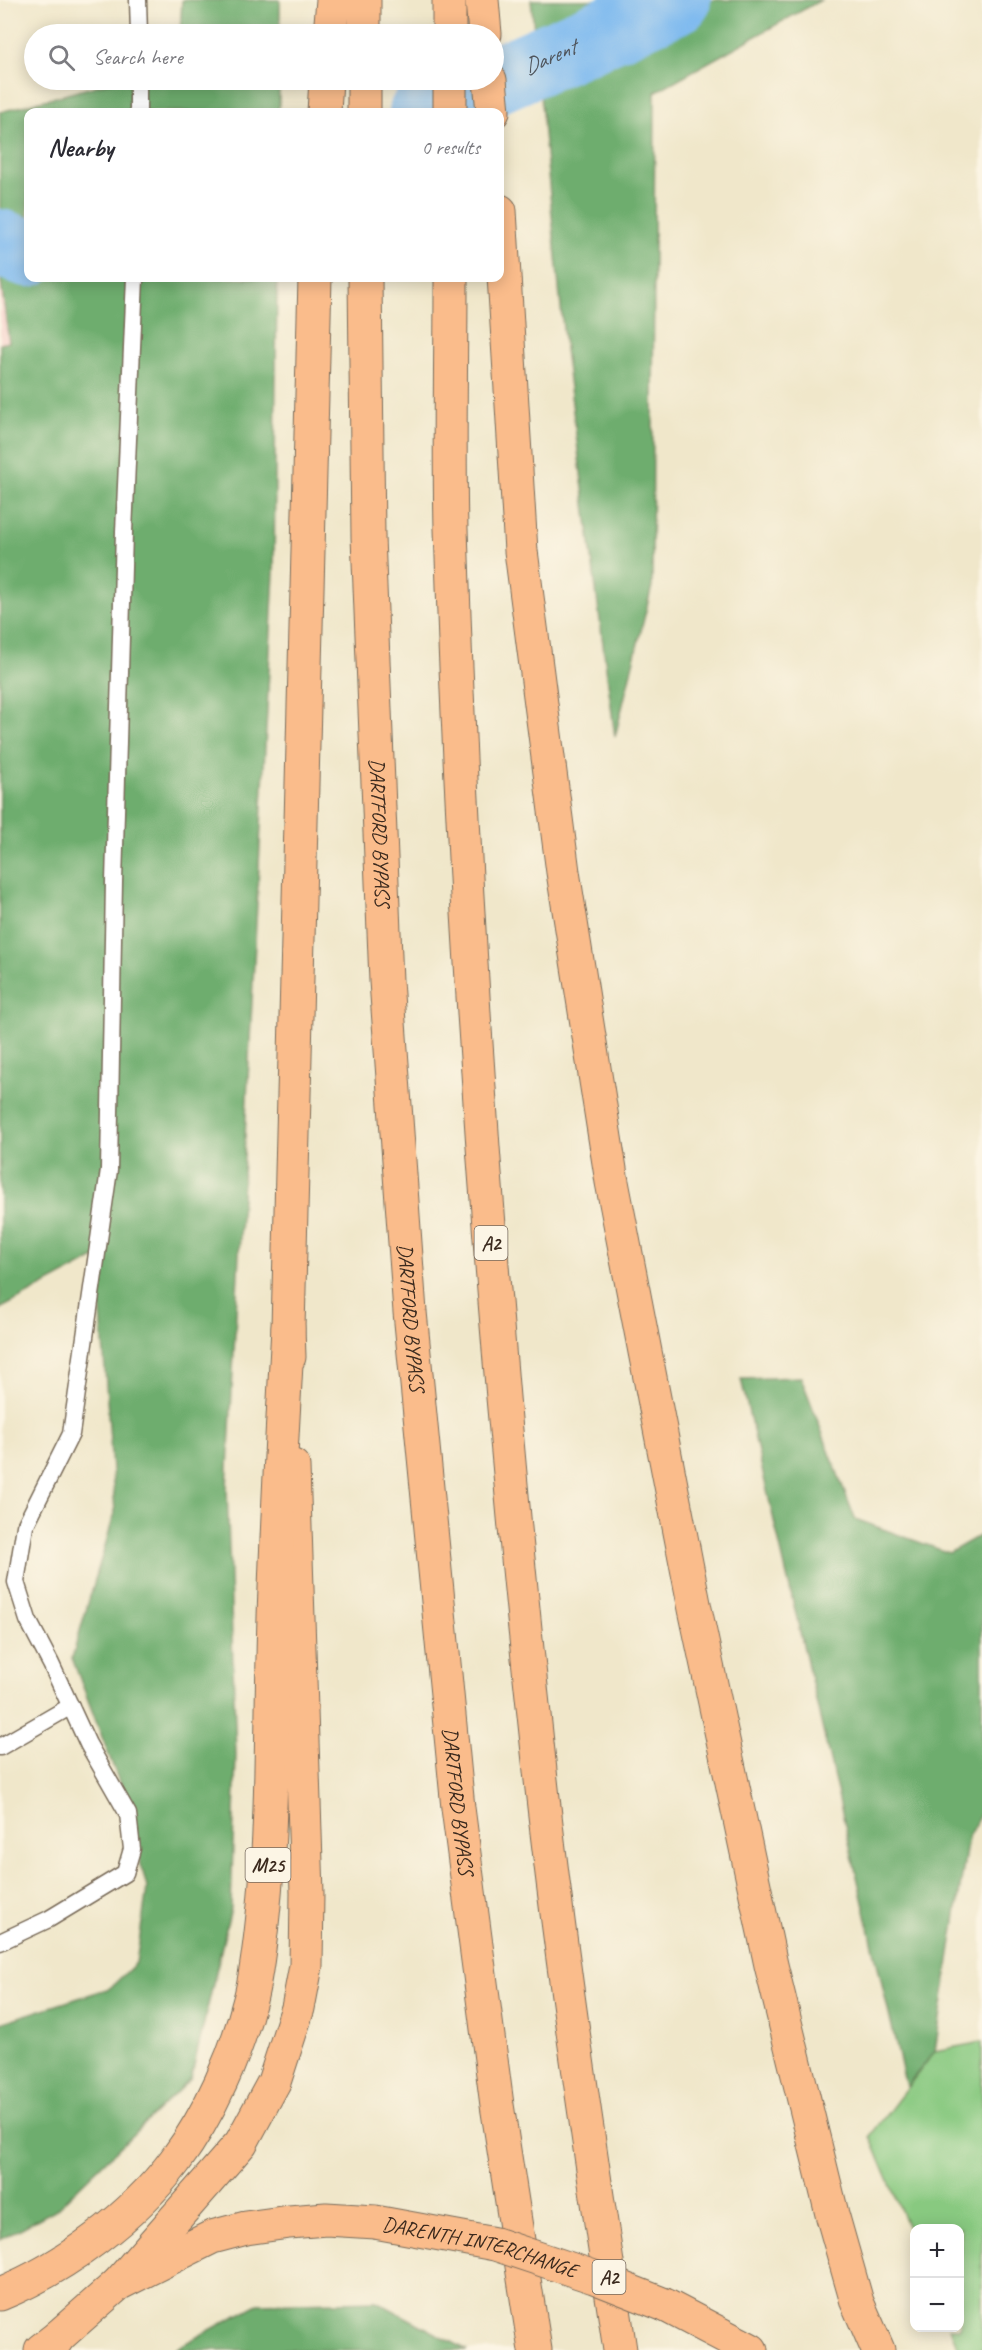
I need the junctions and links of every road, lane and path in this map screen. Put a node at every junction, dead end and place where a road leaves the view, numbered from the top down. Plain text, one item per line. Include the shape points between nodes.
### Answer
1 (138, 0) edge
2 (449, 0) edge
3 (482, 0) edge
4 (340, 10) edge
5 (139, 24) edge
6 (354, 24) edge
7 (449, 24) edge
8 (484, 24) edge
9 (138, 90) edge
10 (325, 90) edge
11 (364, 90) edge
12 (450, 90) edge
13 (491, 90) edge
14 (138, 108) edge
15 (324, 108) edge
16 (364, 108) edge
17 (450, 108) edge
18 (493, 108) edge
19 (504, 276) edge
20 (135, 282) edge
21 (315, 282) edge
22 (365, 282) edge
23 (451, 282) edge
24 (288, 1328) junction
25 (71, 1706) junction
26 (0, 1747) edge
27 (0, 1942) edge
28 (118, 2284) junction
29 (0, 2294) edge
30 (50, 2345) edge
31 (535, 2350) edge
32 (620, 2350) edge
33 (751, 2350) edge
34 (878, 2350) edge

1 - 5 lane
2 - 7 highway
3 - 8 highway
4 - 6 highway
9 - 14 lane
10 - 15 highway
11 - 16 highway
12 - 17 highway
13 - 18 highway
19 - 34 highway via 521,551 563,872 612,1182 695,1609 771,1965 832,2214 857,2302
20 - 25 lane via 123,567 109,1170 71,1434 25,1526 16,1582 28,1620
21 - 24 highway
22 - 31 highway, DARTFORD BYPASS via 368,537 386,981 410,1312 458,1808 497,2105
23 - 32 highway, A2 via 451,525 469,932 499,1356 541,1783
24 - 28 highway via 307,1881 306,1966 298,2008 274,2082 241,2143
24 - 29 highway, M25 via 275,1568 269,1856 251,1996 218,2087 175,2161 119,2220 45,2272
25 - 26 lane
25 - 27 lane via 128,1814 130,1857 125,1873 49,1919
28 - 30 highway, DARENTH INTERCHANGE
28 - 33 highway, DARENTH INTERCHANGE, bridge via 212,2237 246,2228 326,2219 375,2222 495,2244 594,2277 665,2305

